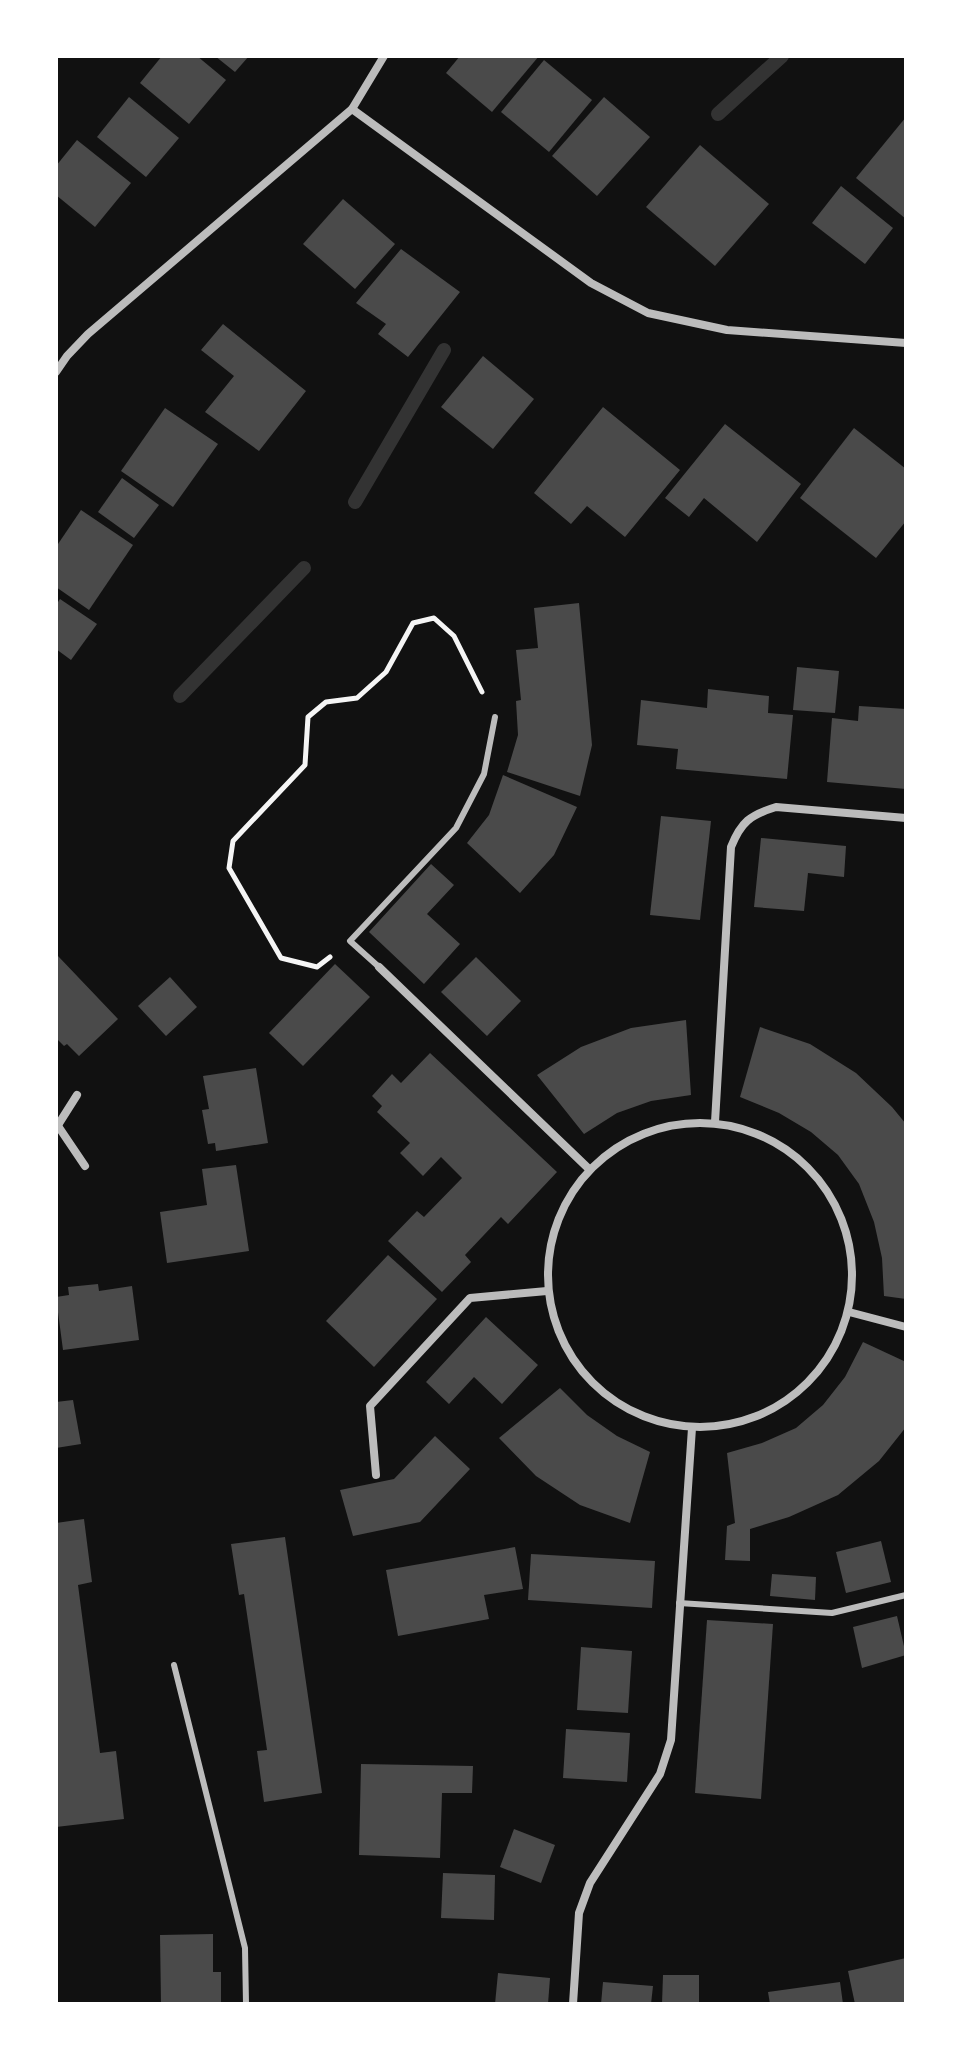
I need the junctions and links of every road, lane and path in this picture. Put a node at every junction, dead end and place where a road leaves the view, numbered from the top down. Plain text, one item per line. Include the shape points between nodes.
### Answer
1 (384, 56) edge
2 (352, 109) junction
3 (906, 343) edge
4 (56, 372) edge
5 (495, 717) joint
6 (906, 818) edge
7 (350, 941) junction
8 (379, 967) joint
9 (77, 1095) dead end
10 (715, 1122) junction
11 (57, 1124) edge
12 (85, 1166) dead end
13 (589, 1169) junction
14 (547, 1291) junction
15 (849, 1312) junction
16 (906, 1327) edge
17 (692, 1428) junction
18 (376, 1475) dead end
19 (906, 1595) edge
20 (679, 1603) junction
21 (174, 1665) dead end
22 (246, 2004) edge
23 (573, 2004) edge

1 - 2 street
2 - 3 street via 591,283 648,313 727,330
2 - 4 street via 88,334
5 - 7 lane via 484,774 456,828
5 - 7 path via 454,636 434,618 413,623 386,672 357,698 326,702 308,717 305,765 233,841 229,868 281,958 317,967
6 - 10 street via 776,807 755,813 738,829 731,847
7 - 8 lane
8 - 13 street
9 - 11 street
10 - 13 street via 668,1124 625,1140
10 - 15 street via 765,1135 809,1166 840,1209 853,1259
11 - 12 street
13 - 14 street via 563,1205 549,1247
14 - 17 street via 558,1333 579,1370 600,1390 650,1419
14 - 18 street via 470,1298 370,1406
15 - 16 street
15 - 17 street via 828,1360 791,1398 744,1422
17 - 20 street
19 - 20 lane via 832,1613
20 - 23 street via 671,1740 660,1774 584,1898
21 - 22 lane via 245,1948

